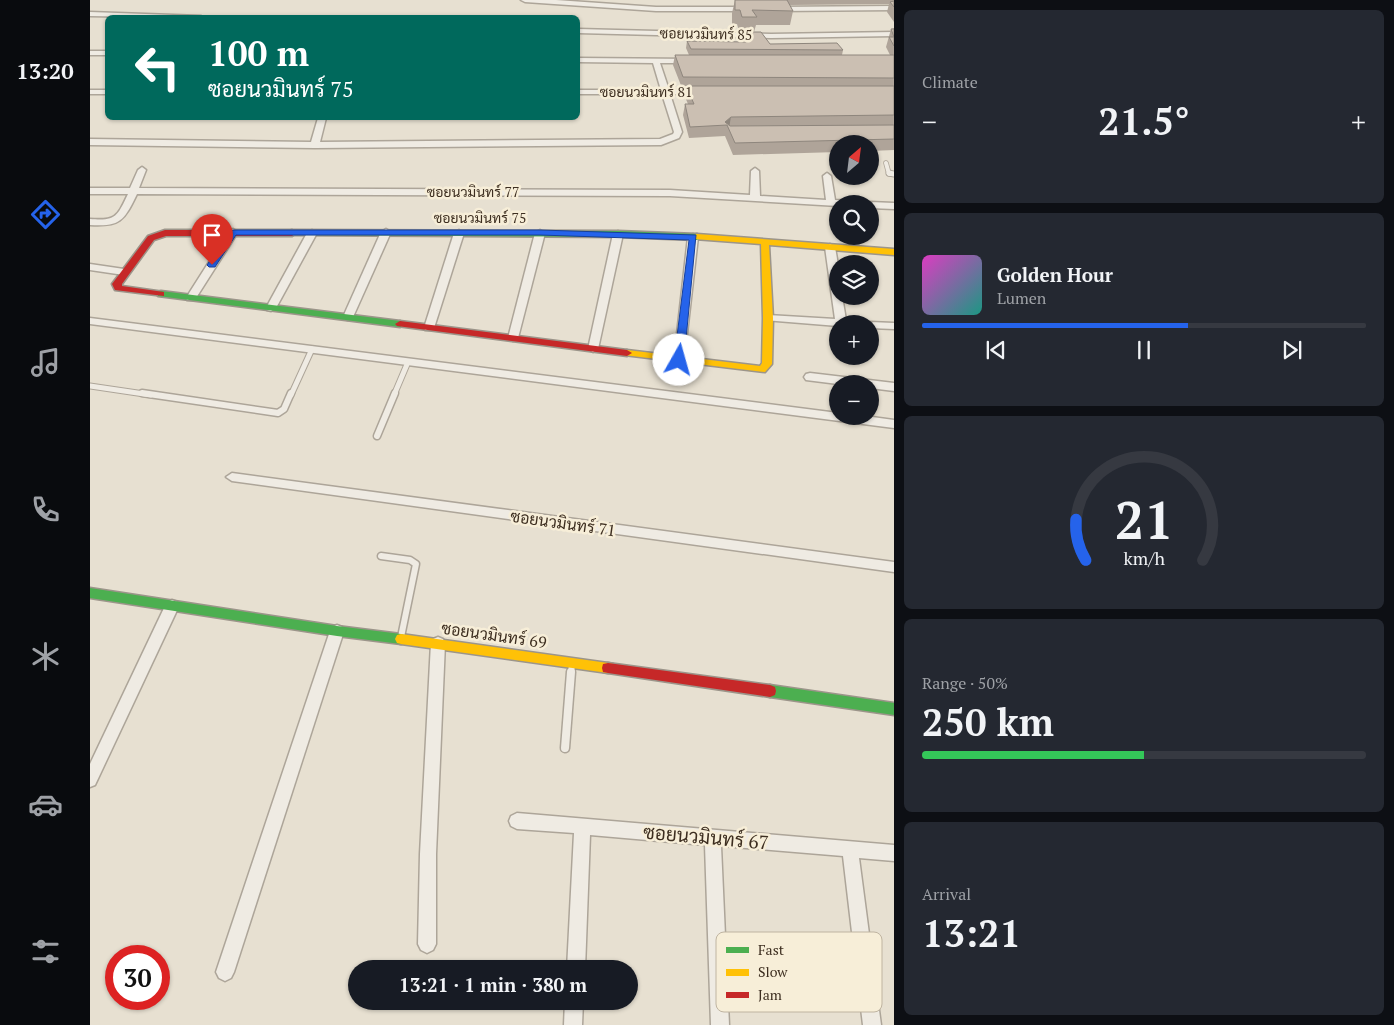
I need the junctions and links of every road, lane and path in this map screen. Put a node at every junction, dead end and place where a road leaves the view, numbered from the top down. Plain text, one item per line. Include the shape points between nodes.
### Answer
1 (525, 0) edge
2 (894, 8) edge
3 (756, 9) edge
4 (765, 9) edge
5 (90, 14) edge
6 (118, 15) edge
7 (580, 31) edge
8 (894, 34) edge
9 (90, 53) edge
10 (105, 53) edge
11 (580, 60) edge
12 (656, 60) junction
13 (696, 61) edge
14 (90, 92) edge
15 (105, 92) edge
16 (580, 92) edge
17 (666, 92) junction
18 (715, 92) edge
19 (321, 120) edge
20 (90, 142) edge
21 (314, 145) junction
22 (886, 163) dead end
23 (142, 170) dead end
24 (755, 171) dead end
25 (894, 174) edge
26 (827, 176) dead end
27 (90, 191) edge
28 (134, 191) junction
29 (830, 195) edge
30 (756, 198) junction
31 (829, 202) edge
32 (879, 205) edge
33 (894, 206) edge
34 (90, 222) edge
35 (233, 232) junction
36 (386, 232) junction
37 (312, 233) junction
38 (459, 233) junction
39 (540, 233) junction
40 (618, 234) junction
41 (693, 237) junction
42 (765, 242) junction
43 (830, 247) junction
44 (894, 252) edge
45 (90, 268) edge
46 (124, 272) junction
47 (191, 298) junction
48 (271, 308) junction
49 (840, 315) edge
50 (348, 318) junction
51 (768, 318) junction
52 (90, 321) edge
53 (829, 322) edge
54 (879, 325) edge
55 (894, 326) edge
56 (429, 328) junction
57 (513, 338) junction
58 (593, 348) junction
59 (312, 349) junction
60 (679, 360) junction
61 (408, 362) junction
62 (810, 377) dead end
63 (829, 379) edge
64 (879, 385) edge
65 (90, 386) edge
66 (894, 387) edge
67 (894, 424) edge
68 (378, 436) dead end
69 (232, 477) dead end
70 (382, 556) dead end
71 (894, 567) edge
72 (90, 593) edge
73 (172, 606) junction
74 (337, 631) junction
75 (400, 639) junction
76 (438, 643) junction
77 (572, 663) junction
78 (894, 709) edge
79 (565, 748) dead end
80 (90, 780) edge
81 (518, 821) dead end
82 (582, 826) junction
83 (714, 837) junction
84 (850, 849) junction
85 (894, 853) edge
86 (717, 932) edge
87 (860, 932) edge
88 (427, 944) dead end
89 (576, 960) edge
90 (225, 972) dead end
91 (574, 1010) edge
92 (720, 1012) edge
93 (870, 1012) edge
94 (573, 1025) edge
95 (720, 1025) edge
96 (872, 1025) edge

1 - 3 street via 656,9
2 - 4 street
5 - 6 street
7 - 8 street, ซอยนวมินทร์ 85 via 771,36
9 - 10 street
11 - 12 street
12 - 13 street
12 - 17 street
14 - 15 street
16 - 17 street, ซอยนวมินทร์ 81
17 - 18 street, ซอยนวมินทร์ 81
17 - 21 street via 678,132 661,142
19 - 21 street
20 - 21 street
22 - 25 lane via 889,174
23 - 28 street
24 - 30 street
26 - 29 street
27 - 28 street, ซอยนวมินทร์ 77
28 - 30 street, ซอยนวมินทร์ 77 via 661,193
28 - 34 street via 112,221
30 - 31 street, ซอยนวมินทร์ 77
32 - 33 street
35 - 37 street, ซอยนวมินทร์ 75
35 - 46 street, ซอยนวมินทร์ 75 via 165,233 156,236
35 - 47 street
36 - 37 street, ซอยนวมินทร์ 75
36 - 38 street, ซอยนวมินทร์ 75
36 - 50 street
37 - 48 street
38 - 39 street, ซอยนวมินทร์ 75
38 - 56 street
39 - 40 street, ซอยนวมินทร์ 75
39 - 57 street
40 - 41 street, ซอยนวมินทร์ 75
40 - 58 street
41 - 42 street, ซอยนวมินทร์ 75
41 - 60 street
42 - 43 street, ซอยนวมินทร์ 75
42 - 51 street
43 - 44 street, ซอยนวมินทร์ 75
43 - 49 street
45 - 46 street
46 - 47 street via 116,284 118,288
47 - 48 street
48 - 50 street
50 - 56 street
51 - 53 street
51 - 60 street via 768,364 762,370
52 - 59 street
54 - 55 street
56 - 57 street
57 - 58 street
58 - 60 street
59 - 61 street
59 - 65 lane via 284,409 278,413
61 - 67 street
61 - 68 lane
62 - 63 street
64 - 66 street
69 - 71 street, ซอยนวมินทร์ 71
70 - 75 lane via 410,560 416,564
72 - 73 street, ซอยนวมินทร์ 69
73 - 74 street, ซอยนวมินทร์ 69
73 - 80 street
74 - 75 street, ซอยนวมินทร์ 69
74 - 90 street
75 - 76 street, ซอยนวมินทร์ 69
76 - 77 street, ซอยนวมินทร์ 69
76 - 88 street via 428,845
77 - 78 street, ซอยนวมินทร์ 69
77 - 79 lane
81 - 82 street, ซอยนวมินทร์ 67
82 - 83 street, ซอยนวมินทร์ 67
82 - 89 street
83 - 84 street, ซอยนวมินทร์ 67
83 - 86 street
84 - 85 street, ซอยนวมินทร์ 67
84 - 87 street
91 - 94 street
92 - 95 street
93 - 96 street

